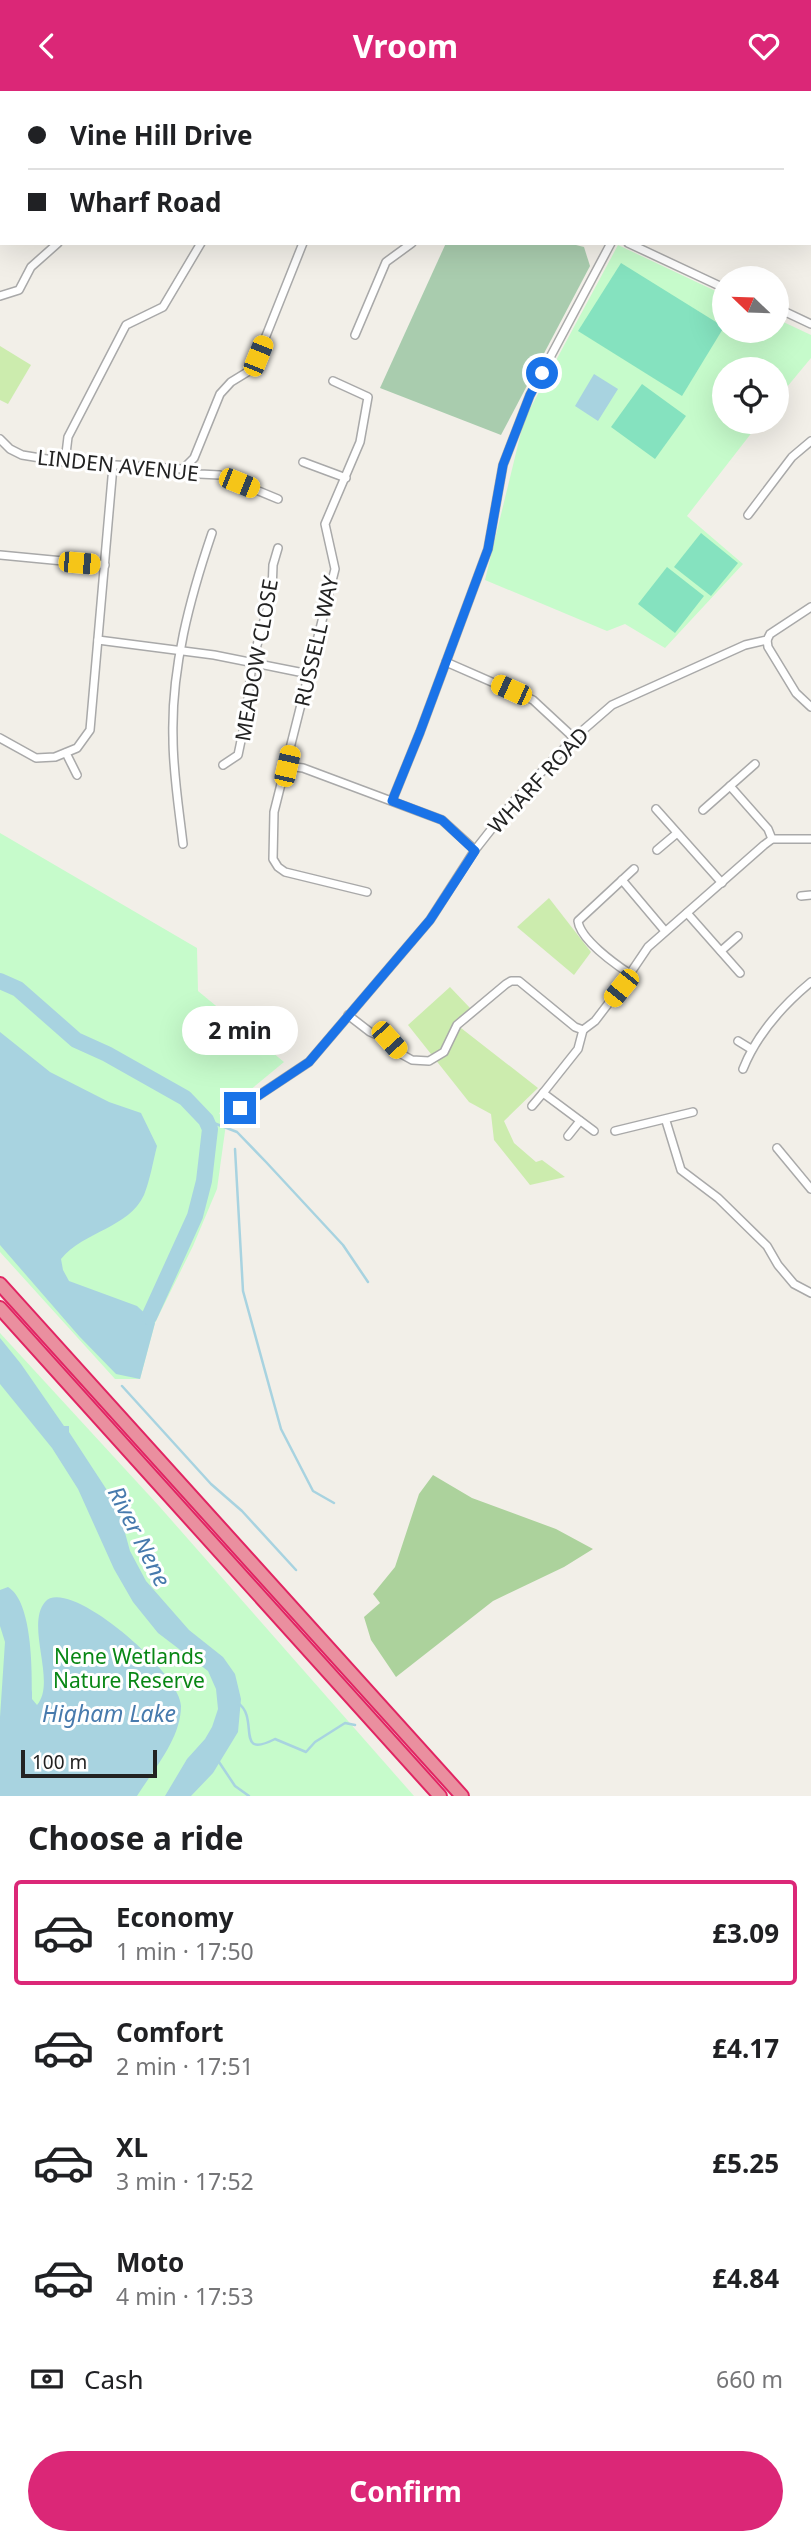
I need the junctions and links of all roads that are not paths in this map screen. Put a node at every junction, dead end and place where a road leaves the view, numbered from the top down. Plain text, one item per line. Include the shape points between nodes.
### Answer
1 (56, 245) edge
2 (200, 245) edge
3 (302, 245) edge
4 (409, 245) edge
5 (610, 245) edge
6 (632, 245) edge
7 (712, 282) edge
8 (0, 296) edge
9 (789, 314) edge
10 (811, 324) edge
11 (355, 335) dead end
12 (333, 381) dead end
13 (0, 439) edge
14 (811, 441) edge
15 (303, 461) dead end
16 (65, 462) junction
17 (113, 466) junction
18 (183, 469) junction
19 (346, 478) junction
20 (278, 499) dead end
21 (748, 515) dead end
22 (212, 533) dead end
23 (278, 548) dead end
24 (0, 555) edge
25 (105, 565) junction
26 (811, 607) edge
27 (98, 640) junction
28 (767, 640) junction
29 (180, 651) junction
30 (446, 662) junction
31 (252, 663) junction
32 (309, 674) junction
33 (811, 707) edge
34 (0, 738) edge
35 (574, 738) junction
36 (66, 753) junction
37 (755, 764) dead end
38 (223, 765) dead end
39 (287, 766) junction
40 (77, 775) dead end
41 (730, 786) junction
42 (392, 801) junction
43 (656, 809) dead end
44 (703, 810) dead end
45 (676, 834) junction
46 (772, 839) junction
47 (811, 839) edge
48 (183, 844) dead end
49 (657, 850) dead end
50 (475, 851) junction
51 (634, 869) dead end
52 (622, 880) junction
53 (722, 883) junction
54 (367, 892) dead end
55 (811, 895) edge
56 (801, 896) dead end
57 (687, 913) junction
58 (665, 931) junction
59 (738, 936) dead end
60 (721, 951) junction
61 (740, 973) dead end
62 (630, 974) junction
63 (811, 982) edge
64 (348, 1015) junction
65 (583, 1030) junction
66 (738, 1041) dead end
67 (751, 1049) junction
68 (743, 1069) dead end
69 (542, 1093) junction
70 (531, 1106) dead end
71 (693, 1112) dead end
72 (232, 1113) dead end
73 (580, 1121) junction
74 (666, 1121) junction
75 (615, 1131) dead end
76 (594, 1132) dead end
77 (568, 1136) dead end
78 (777, 1148) dead end
79 (811, 1189) edge
80 (0, 1284) edge
81 (811, 1293) edge
82 (0, 1308) edge
83 (440, 1796) edge
84 (461, 1796) edge

1 - 8 street via 31,267 19,290
2 - 16 street via 163,307 126,325 68,437
3 - 18 street via 258,356 249,371 220,394 194,458
4 - 11 street via 386,262
5 - 30 street via 530,395 503,465 488,549
6 - 7 street
9 - 10 street
12 - 19 street, RUSSELL WAY via 368,397 360,442
13 - 16 street, LINDEN AVENUE via 22,456
14 - 21 street via 792,457
15 - 19 street
16 - 17 street, LINDEN AVENUE
17 - 18 street, LINDEN AVENUE
17 - 25 street
18 - 20 street, LINDEN AVENUE via 220,475
19 - 32 street, RUSSELL WAY via 325,524 335,569
22 - 29 street
23 - 31 street, MEADOW CLOSE via 272,592
24 - 25 street
25 - 27 street
26 - 28 street, WHARF ROAD via 769,634
27 - 29 street
27 - 36 street via 90,730 77,748
28 - 33 street via 790,683
28 - 35 street, WHARF ROAD via 745,645 612,705
29 - 31 street
29 - 48 street via 173,737
30 - 35 street via 533,700
30 - 42 street
31 - 32 street
31 - 38 street, MEADOW CLOSE via 239,755
32 - 39 street, RUSSELL WAY
34 - 36 street via 36,758
35 - 50 street, WHARF ROAD via 512,803
36 - 40 street
37 - 41 street
39 - 42 street
39 - 54 street, RUSSELL WAY via 275,812 274,859 278,867
41 - 44 street
41 - 46 street via 768,828
42 - 50 street via 442,820
43 - 45 street
45 - 49 street
45 - 53 street
46 - 47 street
46 - 53 street
50 - 64 street, WHARF ROAD via 430,920
51 - 52 street
52 - 58 street
52 - 62 street via 580,917 578,926
53 - 57 street
55 - 56 street
57 - 58 street
57 - 60 street
58 - 62 street
59 - 60 street
60 - 61 street
62 - 65 street
63 - 67 street
64 - 65 street via 389,1040 403,1055 429,1061 444,1052 457,1025 515,980
64 - 72 street, WHARF ROAD via 309,1062
65 - 69 street via 578,1049
66 - 67 street
67 - 68 street
69 - 70 street
69 - 73 street
71 - 74 street
73 - 76 street
73 - 77 street
74 - 75 street
74 - 81 street via 681,1170 767,1245 794,1285
78 - 79 street
80 - 84 highway
82 - 83 highway

